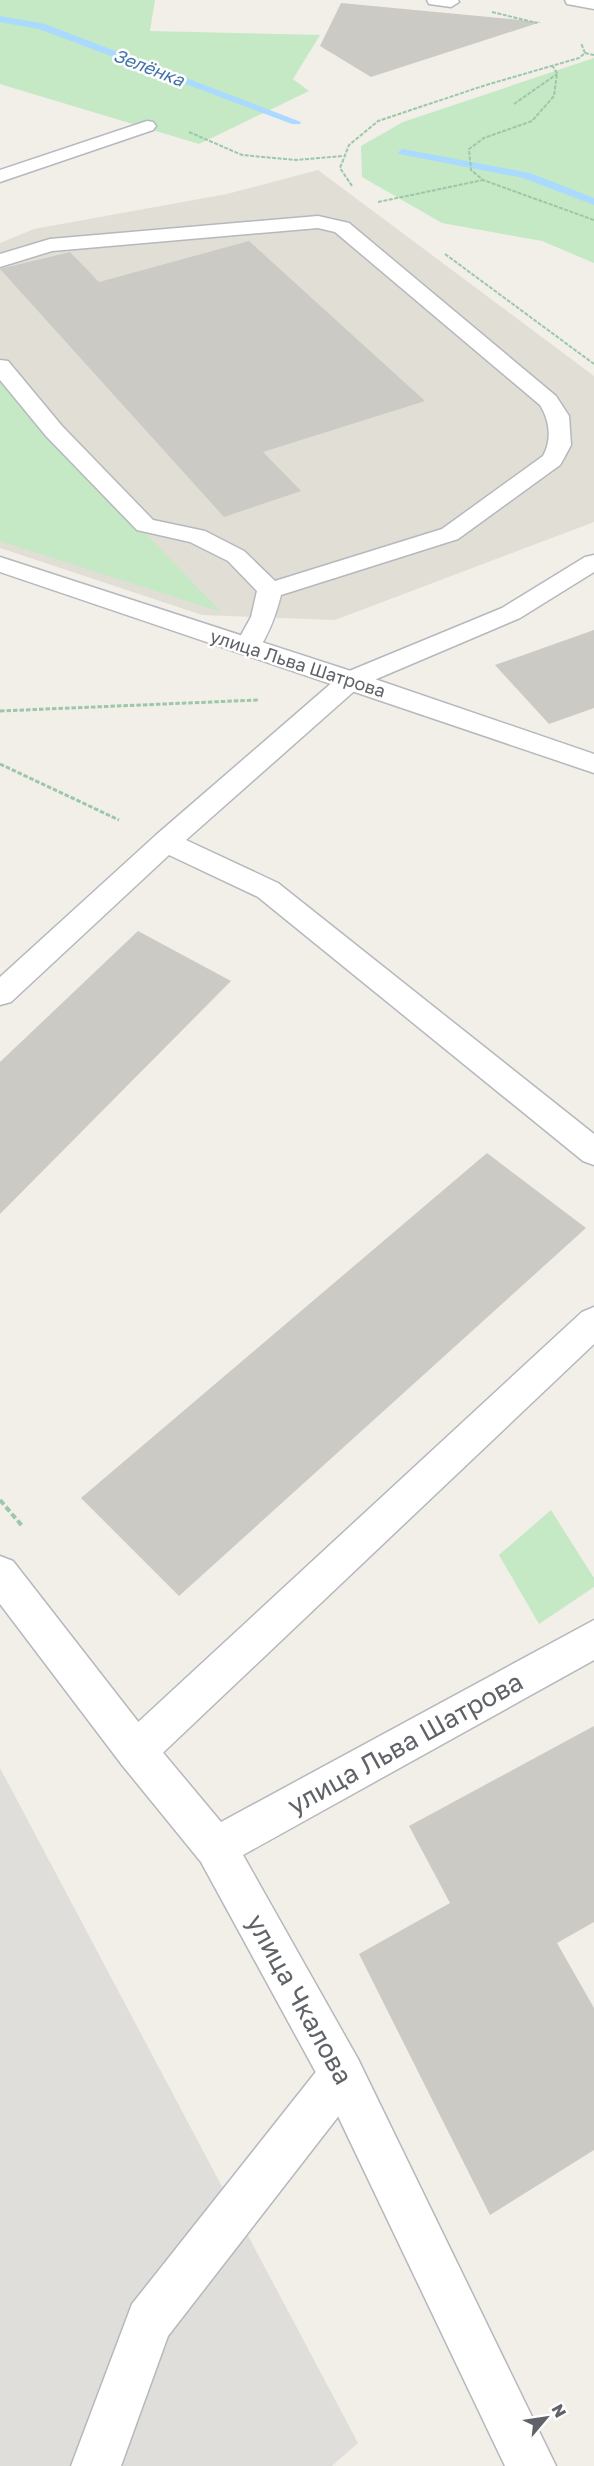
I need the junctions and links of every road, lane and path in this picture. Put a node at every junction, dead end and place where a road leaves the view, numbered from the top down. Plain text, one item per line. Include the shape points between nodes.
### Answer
1 (573, 0) edge
2 (443, 1) edge
3 (594, 4) edge
4 (544, 24) dead end
5 (580, 42) dead end
6 (585, 53) junction
7 (594, 54) edge
8 (552, 65) junction
9 (557, 74) junction
10 (513, 104) dead end
11 (147, 126) joint
12 (343, 156) junction
13 (0, 176) edge
14 (483, 180) junction
15 (358, 190) dead end
16 (383, 208) dead end
17 (594, 220) edge
18 (440, 250) dead end
19 (0, 261) edge
20 (594, 364) edge
21 (0, 366) edge
22 (594, 562) edge
23 (0, 564) edge
24 (270, 590) junction
25 (248, 646) junction
26 (341, 688) junction
27 (0, 711) edge
28 (0, 764) edge
29 (594, 764) edge
30 (166, 842) junction
31 (0, 994) edge
32 (594, 1152) edge
33 (594, 1322) edge
34 (0, 1574) edge
35 (594, 1639) edge
36 (136, 1751) junction
37 (216, 1847) junction
38 (342, 2075) junction
39 (96, 2466) edge
40 (531, 2466) edge

1 - 3 street
2 - 4 path
5 - 6 path
6 - 7 path
6 - 8 path
8 - 9 path
8 - 12 path via 378,121 359,134
9 - 10 path
9 - 14 path via 554,96 532,121 484,138 469,149 471,170
11 - 12 path via 182,129 242,155 296,160
11 - 13 street
12 - 15 path via 340,168
14 - 16 path via 375,202
14 - 17 path
18 - 20 path
19 - 24 street via 50,245 332,223 342,227 548,401 558,416 560,445 552,460 450,534
21 - 24 street via 54,431 145,525 197,536 236,556
22 - 26 street via 511,613
23 - 25 street, улица Льва Шатрова
24 - 25 street via 263,617
25 - 26 street, улица Льва Шатрова
26 - 27 path
26 - 29 street, улица Льва Шатрова
26 - 30 street
28 - 30 path
30 - 31 street
30 - 32 street via 268,890
33 - 36 street
34 - 36 street, улица Чкалова
35 - 37 street, улица Льва Шатрова
36 - 37 street, улица Чкалова
37 - 38 street, улица Чкалова
38 - 39 street via 149,2321
38 - 40 street, улица Чкалова

